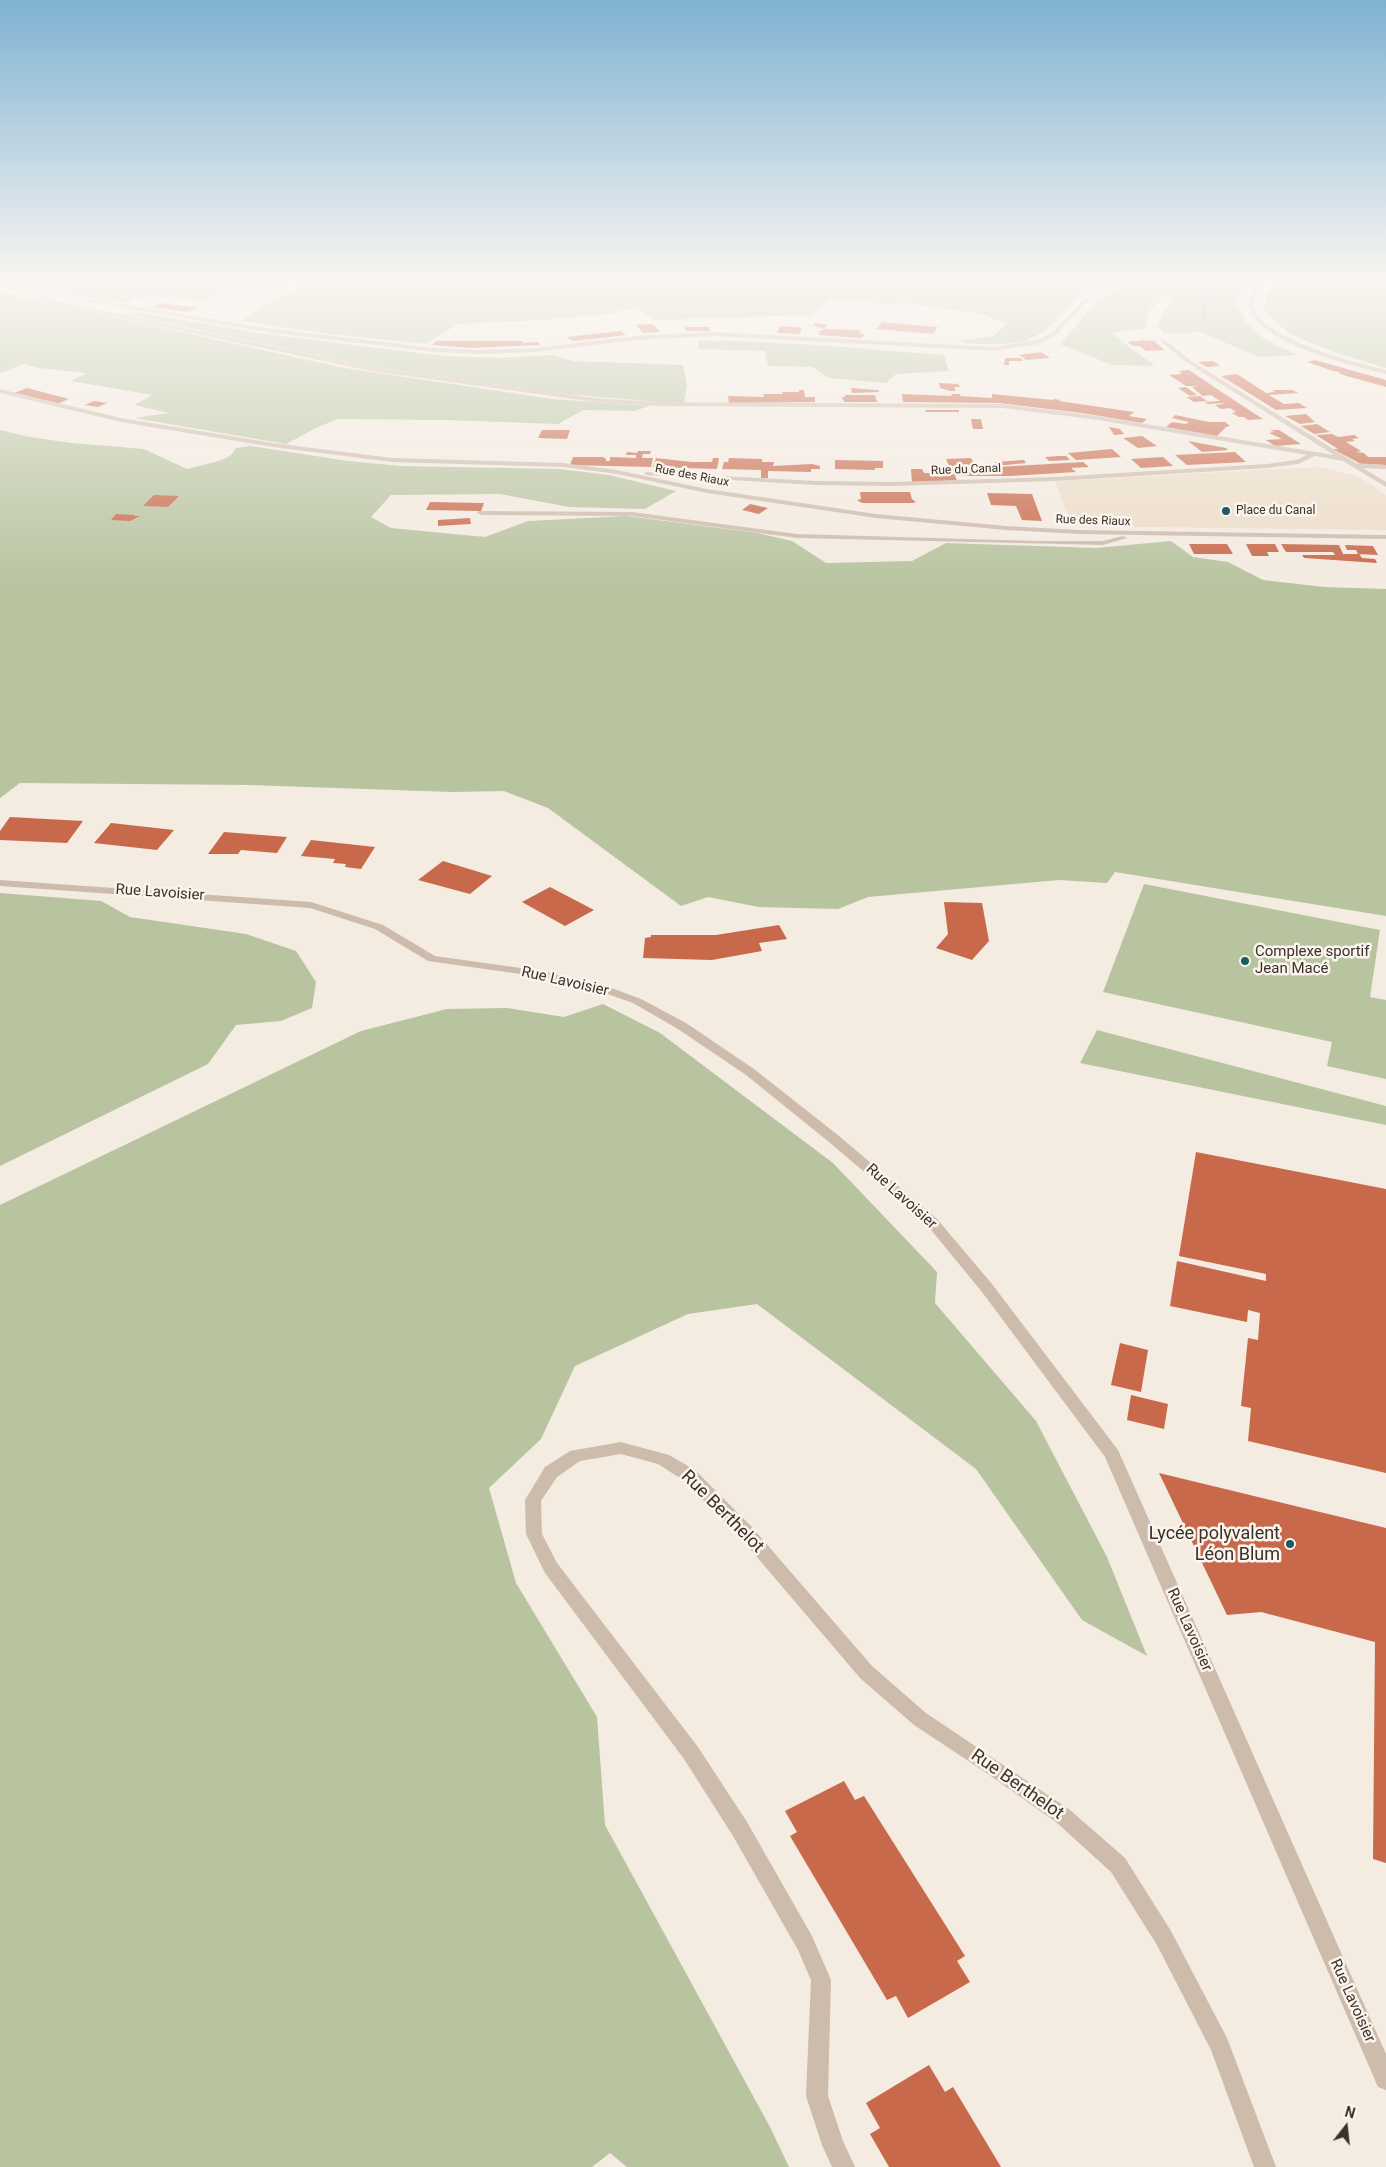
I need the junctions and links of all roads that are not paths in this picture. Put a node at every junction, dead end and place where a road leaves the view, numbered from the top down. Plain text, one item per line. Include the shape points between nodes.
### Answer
1 (473, 383) edge
2 (1223, 383) edge
3 (0, 391) edge
4 (1314, 454) junction
5 (1343, 459) junction
6 (1353, 465) junction
7 (1386, 467) edge
8 (617, 472) junction
9 (1386, 484) edge
10 (481, 513) dead end
11 (1140, 534) junction
12 (1386, 537) edge
13 (0, 883) edge
14 (1386, 2079) edge
15 (844, 2167) edge
16 (1265, 2167) edge

1 - 4 street via 595,400 656,404 1002,406 1092,417
2 - 5 street
3 - 8 street, Rue des Riaux via 121,420 282,446 392,460 563,465
4 - 5 street
4 - 8 street, Rue du Canal via 1298,462 1267,466 960,483 831,484
5 - 6 street
6 - 7 street
6 - 9 street
8 - 11 street, Rue des Riaux via 707,491 876,516 1006,528
10 - 11 street via 632,514 797,536 1103,543
11 - 12 street, Rue des Riaux
13 - 14 street, Rue Lavoisier via 311,905 379,927 432,959 594,985 637,1001 682,1026 750,1072 932,1222 987,1288 1112,1454
15 - 16 street, Rue Berthelot via 817,2096 821,1980 806,1943 740,1829 691,1753 551,1568 534,1534 533,1500 552,1472 576,1454 621,1448 663,1459 690,1475 746,1531 866,1672 920,1719 1063,1816 1118,1865 1164,1938 1220,2045

